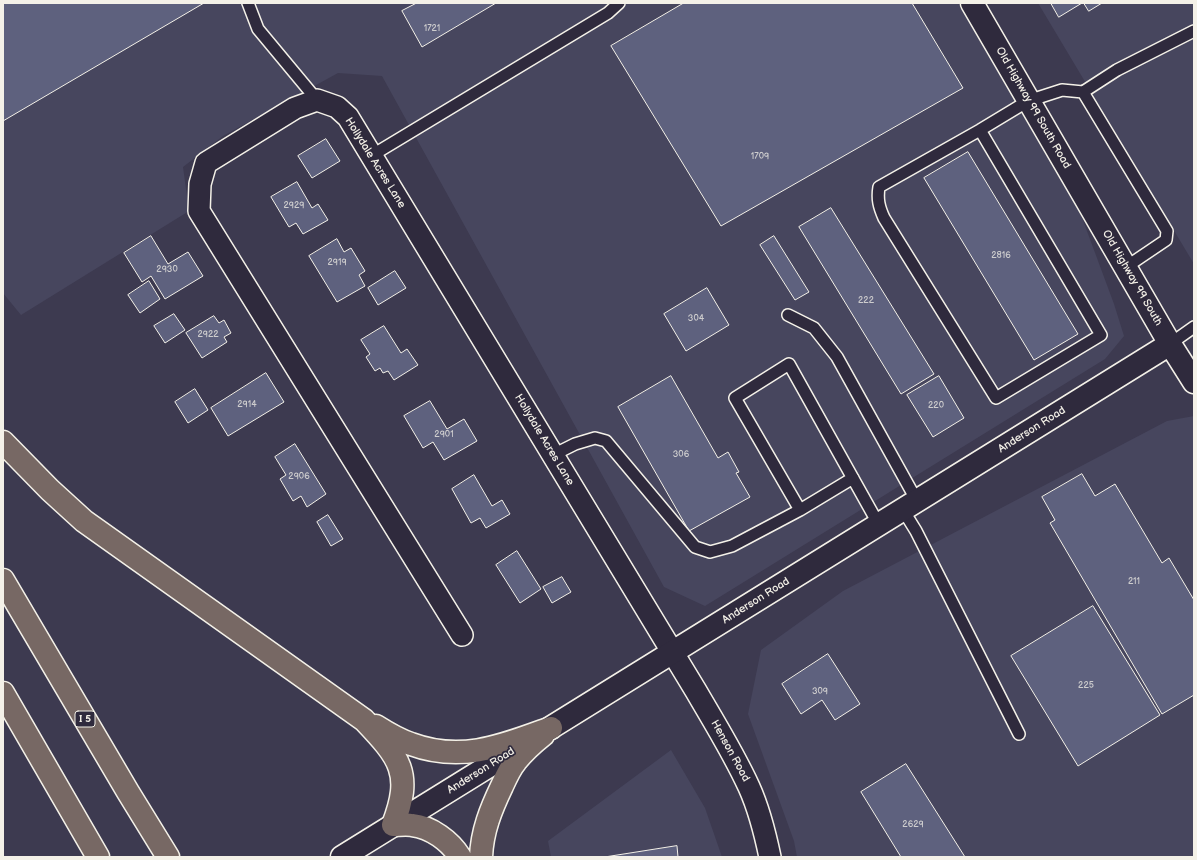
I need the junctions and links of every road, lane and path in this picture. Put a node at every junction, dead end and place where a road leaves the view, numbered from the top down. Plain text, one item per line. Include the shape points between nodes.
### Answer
1 (248, 3) edge
2 (619, 3) edge
3 (972, 3) edge
4 (1194, 31) edge
5 (1083, 92) junction
6 (317, 100) junction
7 (1028, 101) junction
8 (980, 130) junction
9 (372, 156) junction
10 (1094, 213) joint
11 (1126, 267) junction
12 (788, 315) dead end
13 (1194, 327) edge
14 (1170, 344) junction
15 (1194, 382) edge
16 (3, 442) edge
17 (553, 455) junction
18 (853, 478) junction
19 (910, 505) junction
20 (800, 510) junction
21 (879, 525) junction
22 (3, 580) edge
23 (462, 634) dead end
24 (673, 652) junction
25 (3, 692) edge
26 (364, 720) junction
27 (551, 728) junction
28 (1019, 734) dead end
29 (393, 825) junction
30 (98, 857) edge
31 (168, 857) edge
32 (342, 857) edge
33 (460, 857) edge
34 (481, 857) edge
35 (770, 857) edge

1 - 6 lane via 258,29
2 - 9 lane via 608,13
3 - 7 street, Old Highway 99 South Road
4 - 5 lane via 1117,70
5 - 7 lane via 1062,90
5 - 11 lane via 1167,231 1166,240
6 - 9 street, Hollydale Acres Lane via 337,107 348,117
6 - 23 street via 295,108 206,163 200,184 199,210
7 - 8 lane
7 - 10 street, Old Highway 99 South Road
8 - 8 lane via 879,187 877,197 884,218 996,398 1101,335
9 - 17 street, Hollydale Acres Lane
10 - 11 street, Old Highway 99 South
11 - 14 street, Old Highway 99 South
12 - 19 lane via 814,328 838,357
13 - 14 lane
14 - 15 street
14 - 19 street, Anderson Road
16 - 26 highway via 84,520
17 - 20 lane via 575,444 596,438 606,441 695,547 710,552 732,546
17 - 24 street, Hollydale Acres Lane
18 - 20 lane
18 - 20 lane via 789,364 735,398
18 - 21 lane
19 - 21 street, Anderson Road
19 - 28 lane via 916,531
21 - 24 street, Anderson Road
22 - 31 highway, I 5
24 - 27 street, Anderson Road
24 - 35 street, Henson Road via 749,787 760,814
25 - 30 highway
26 - 27 highway via 412,745 442,752 464,753 505,745
26 - 29 highway via 386,743 402,775 403,791
27 - 29 street, Anderson Road
27 - 34 highway via 515,762 506,778 484,831
29 - 32 street, Anderson Road
29 - 33 highway via 413,825 432,831

